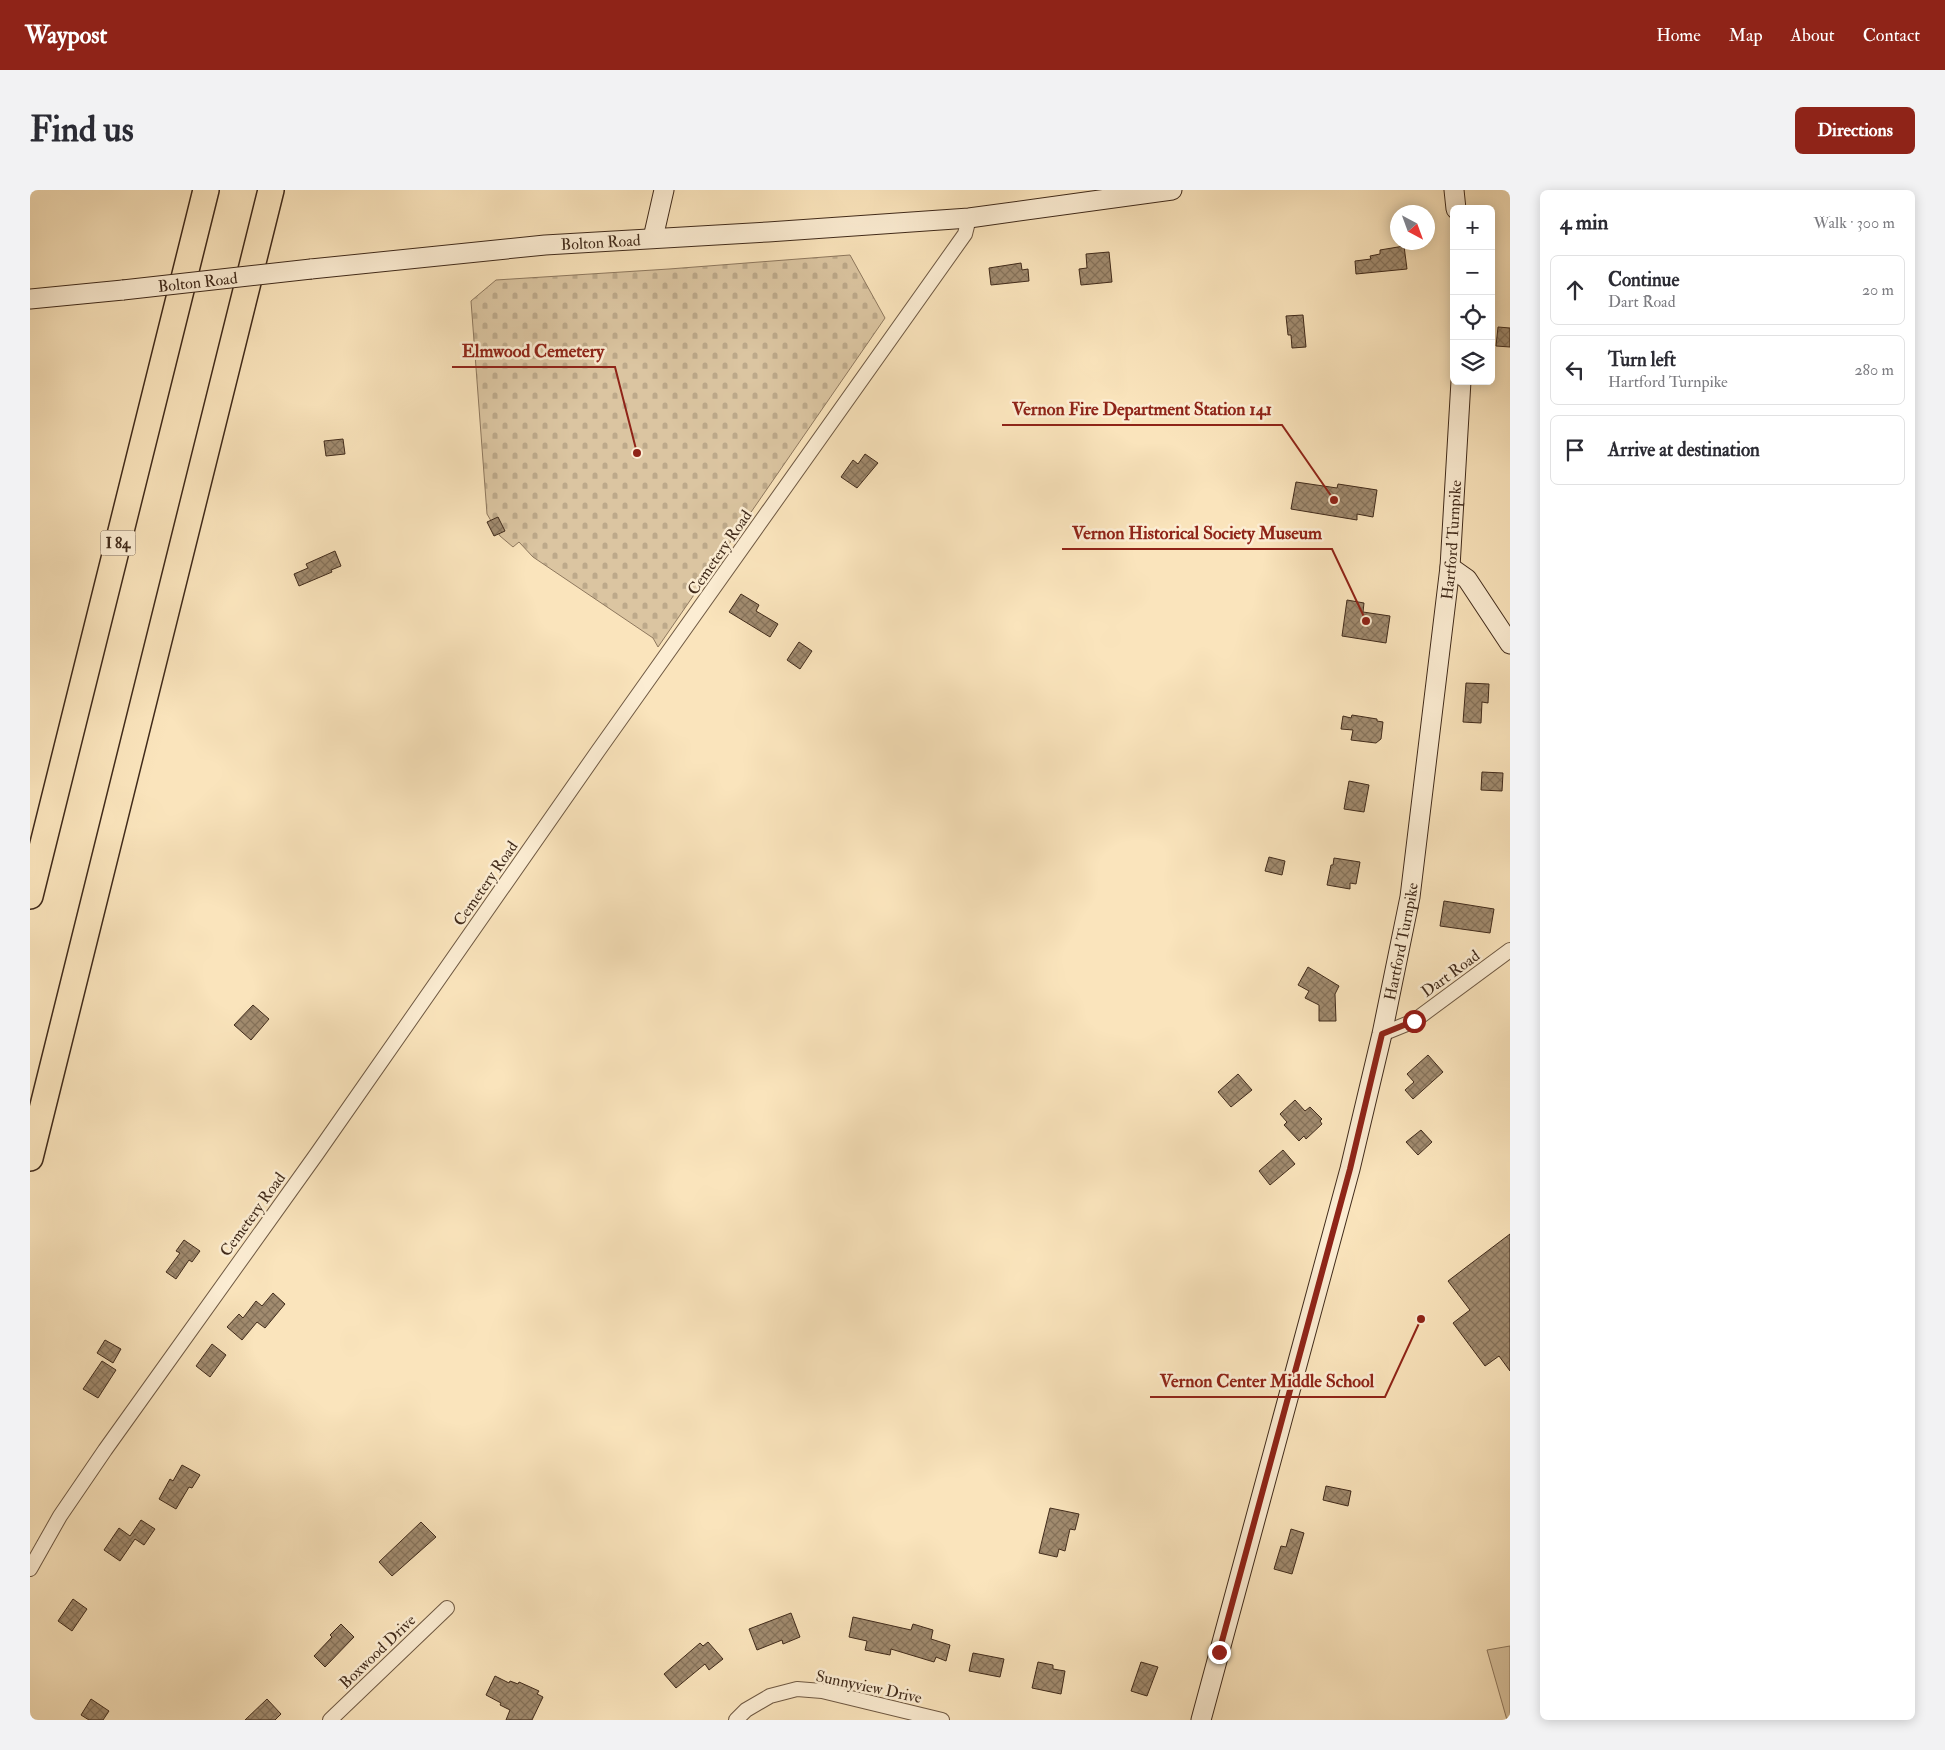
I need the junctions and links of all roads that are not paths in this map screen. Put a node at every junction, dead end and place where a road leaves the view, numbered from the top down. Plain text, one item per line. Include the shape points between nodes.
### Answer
1 (206, 190) edge
2 (270, 190) edge
3 (664, 190) edge
4 (1172, 190) edge
5 (1454, 190) edge
6 (1456, 205) edge
7 (969, 218) junction
8 (653, 238) junction
9 (30, 299) edge
10 (1461, 385) edge
11 (1450, 567) junction
12 (1510, 644) edge
13 (30, 896) edge
14 (1510, 950) edge
15 (1382, 1034) junction
16 (30, 1158) edge
17 (30, 1569) edge
18 (447, 1608) dead end
19 (330, 1720) edge
20 (736, 1720) edge
21 (942, 1720) edge
22 (1201, 1720) edge

1 - 13 highway, I 84
2 - 16 highway
3 - 8 main road
4 - 7 main road, Bolton Road
5 - 6 main road
7 - 8 main road, Bolton Road
7 - 17 street, Cemetery Road via 965,234 105,1450 60,1516
8 - 9 main road, Bolton Road, bridge via 545,245
10 - 11 main road, Hartford Turnpike
11 - 12 main road via 1467,579
11 - 15 main road, Hartford Turnpike via 1410,897
14 - 15 street, Dart Road via 1414,1021
15 - 22 main road, Hartford Turnpike via 1350,1169
18 - 19 street, Boxwood Drive
20 - 21 street, Sunnyview Drive via 770,1696 797,1689 822,1691

